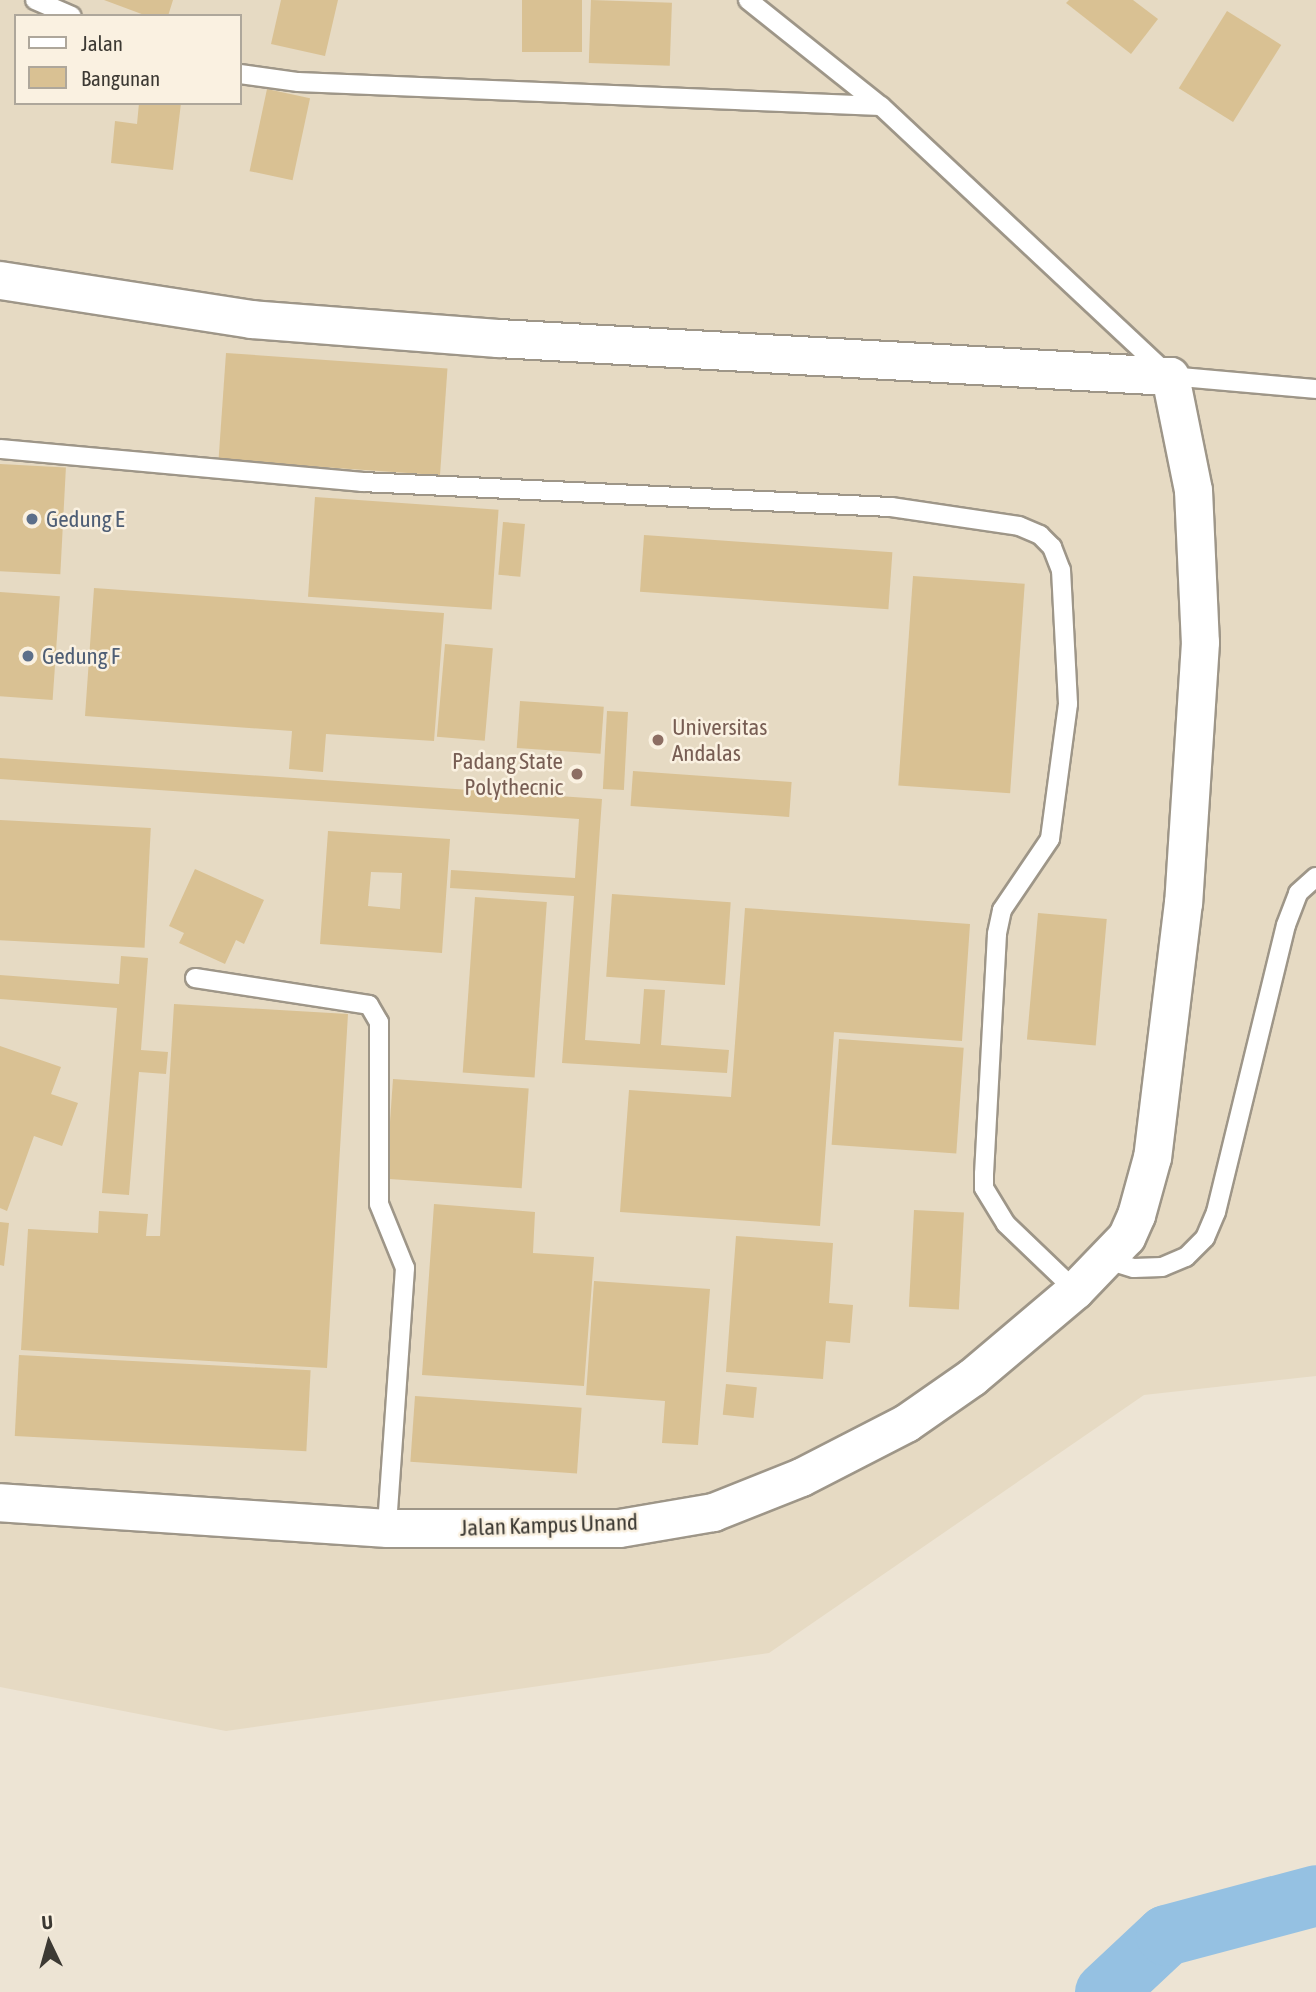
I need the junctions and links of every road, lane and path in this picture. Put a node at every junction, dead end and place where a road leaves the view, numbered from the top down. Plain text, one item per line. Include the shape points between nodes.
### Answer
1 (36, 0) edge
2 (748, 0) edge
3 (68, 14) edge
4 (242, 74) edge
5 (881, 106) junction
6 (0, 280) edge
7 (1170, 376) junction
8 (1316, 389) edge
9 (0, 449) edge
10 (1316, 877) edge
11 (195, 978) dead end
12 (1104, 1259) junction
13 (1075, 1290) junction
14 (0, 1502) edge
15 (387, 1528) junction

1 - 3 lane
2 - 5 lane
4 - 5 lane via 298,82
5 - 7 lane
6 - 7 street via 279,321
7 - 8 lane
7 - 12 street, Jalan Kampus Unand via 1193,490 1198,561 1200,642 1183,902 1152,1157 1126,1237
9 - 13 lane via 362,482 891,507 1019,526 1041,535 1052,547 1061,570 1068,704 1050,839 1002,910 997,934 984,1174 991,1204 1006,1224
10 - 12 lane via 1298,893 1286,925 1216,1212 1205,1238 1186,1257 1162,1267 1134,1268
11 - 15 lane via 369,1005 379,1023 379,1204 405,1268
12 - 13 street, Jalan Kampus Unand
13 - 15 street, Jalan Kampus Unand via 972,1377 906,1423 801,1477 713,1511 619,1528
14 - 15 street, Jalan Kampus Unand

